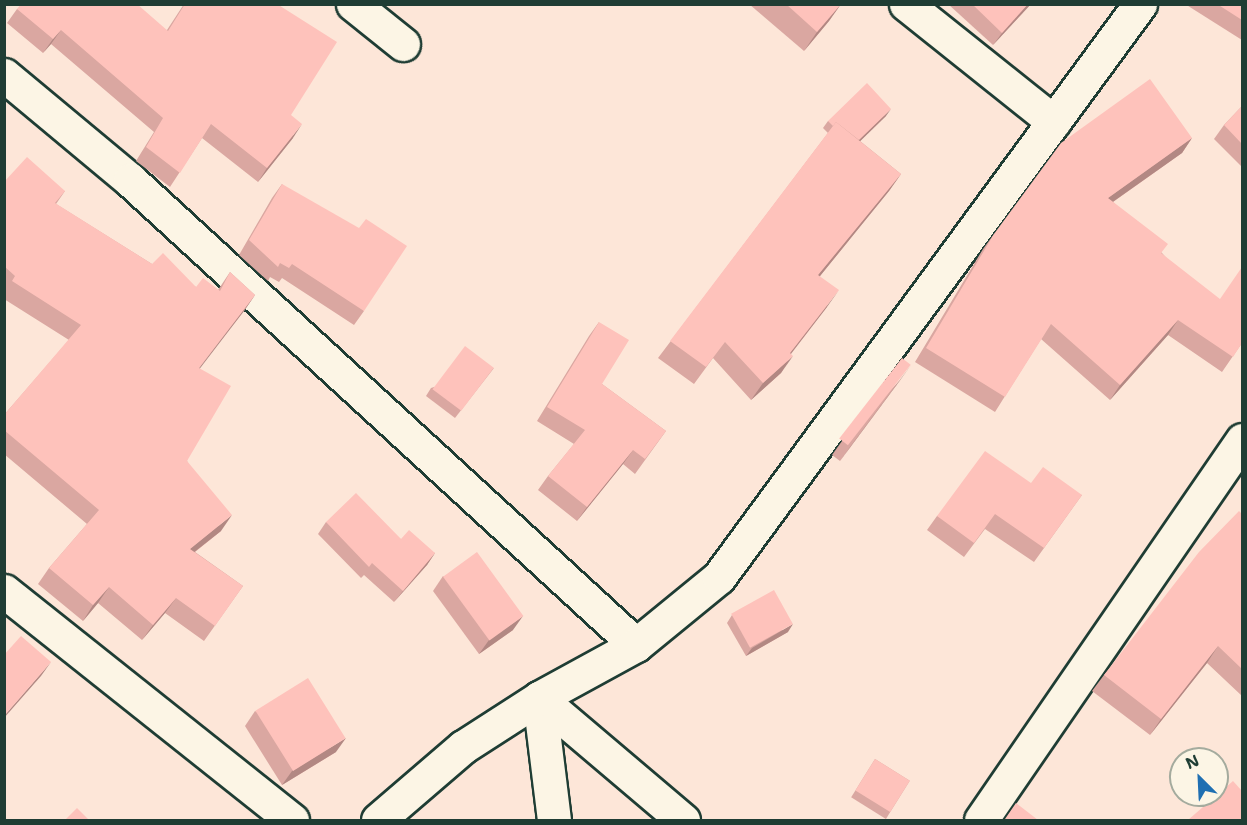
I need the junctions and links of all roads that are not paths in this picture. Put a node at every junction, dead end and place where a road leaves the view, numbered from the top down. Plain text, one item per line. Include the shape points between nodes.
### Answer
1 (353, 4) edge
2 (906, 4) edge
3 (1140, 4) edge
4 (403, 44) dead end
5 (4, 75) edge
6 (1054, 122) junction
7 (1242, 440) edge
8 (4, 591) edge
9 (636, 645) junction
10 (539, 698) junction
11 (292, 820) edge
12 (378, 820) edge
13 (554, 820) edge
14 (683, 820) edge
15 (981, 820) edge

1 - 4 street
2 - 6 street
3 - 6 street
5 - 9 street via 130,180
6 - 9 street via 719,577
7 - 15 street
8 - 11 street
9 - 10 street
10 - 12 street via 463,747
10 - 13 street
10 - 14 street

